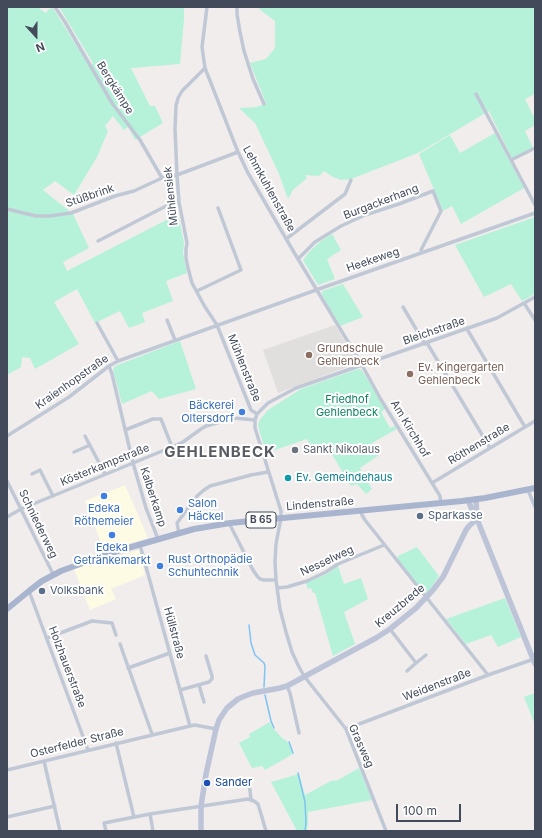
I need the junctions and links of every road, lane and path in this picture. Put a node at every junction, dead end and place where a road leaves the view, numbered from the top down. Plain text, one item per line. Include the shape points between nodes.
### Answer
1 (55, 7) edge
2 (207, 7) edge
3 (237, 7) edge
4 (205, 68) junction
5 (476, 94) dead end
6 (264, 104) dead end
7 (535, 148) edge
8 (238, 152) junction
9 (511, 160) junction
10 (177, 175) junction
11 (162, 178) junction
12 (351, 180) dead end
13 (179, 202) junction
14 (535, 204) edge
15 (218, 208) dead end
16 (7, 209) edge
17 (535, 213) edge
18 (286, 239) junction
19 (98, 241) dead end
20 (422, 253) junction
21 (298, 259) junction
22 (316, 290) junction
23 (197, 292) junction
24 (535, 297) edge
25 (524, 303) junction
26 (403, 307) dead end
27 (167, 320) dead end
28 (535, 320) edge
29 (97, 323) dead end
30 (217, 325) junction
31 (466, 329) junction
32 (175, 340) junction
33 (426, 343) junction
34 (118, 361) junction
35 (362, 365) junction
36 (110, 366) junction
37 (257, 414) junction
38 (254, 420) junction
39 (535, 421) edge
40 (525, 427) junction
41 (125, 430) junction
42 (7, 436) edge
43 (85, 436) dead end
44 (90, 445) junction
45 (172, 447) junction
46 (490, 448) junction
47 (74, 452) dead end
48 (133, 463) junction
49 (268, 472) junction
50 (32, 474) dead end
51 (105, 474) junction
52 (7, 481) edge
53 (432, 483) junction
54 (535, 488) edge
55 (528, 490) junction
56 (53, 496) junction
57 (476, 499) junction
58 (468, 500) junction
59 (441, 503) junction
60 (535, 507) edge
61 (21, 509) junction
62 (361, 511) junction
63 (7, 517) edge
64 (281, 518) junction
65 (477, 519) junction
66 (230, 523) junction
67 (178, 533) junction
68 (158, 539) junction
69 (140, 545) junction
70 (384, 545) junction
71 (53, 574) junction
72 (276, 580) junction
73 (277, 588) junction
74 (29, 591) junction
75 (426, 598) junction
76 (7, 609) edge
77 (390, 629) junction
78 (116, 635) dead end
79 (47, 638) junction
80 (120, 644) dead end
81 (170, 653) junction
82 (206, 656) dead end
83 (426, 656) dead end
84 (534, 661) edge
85 (416, 663) junction
86 (128, 668) junction
87 (407, 671) dead end
88 (488, 675) junction
89 (304, 676) junction
90 (198, 685) junction
91 (287, 686) junction
92 (180, 690) junction
93 (204, 702) dead end
94 (190, 726) junction
95 (216, 728) junction
96 (346, 729) junction
97 (299, 732) dead end
98 (152, 734) junction
99 (116, 743) junction
100 (88, 750) junction
101 (44, 761) junction
102 (7, 770) edge
103 (249, 781) dead end
104 (251, 800) junction
105 (54, 806) junction
106 (201, 806) junction
107 (150, 814) junction
108 (7, 817) edge
109 (134, 817) junction
110 (60, 831) edge
111 (106, 831) edge
112 (153, 831) edge
113 (201, 831) edge
114 (266, 831) edge
115 (386, 831) edge

1 - 11 street, Bergkämpe via 112,104 140,140
2 - 4 street, Lehmkuhlenstraße via 202,47
3 - 6 street via 244,51
4 - 8 street, Lehmkuhlenstraße
4 - 10 street, Mühlensiek via 182,91 177,102 174,129
5 - 9 street
7 - 9 street
8 - 10 street, Stüßbrink
8 - 18 street, Lehmkuhlenstraße
9 - 14 street
10 - 11 street, Stüßbrink
10 - 13 street, Mühlensiek
11 - 16 street, Stüßbrink via 134,191 70,213 36,216
12 - 18 street via 345,194
13 - 19 street via 172,203
13 - 23 street, Mühlensiek via 187,243 188,268
15 - 23 street via 241,270
17 - 20 street, Heekeweg
18 - 21 street, Lehmkuhlenstraße
20 - 21 street, Burgackerhang via 421,250 441,211 433,191 341,226 315,242
20 - 22 street, Heekeweg
21 - 22 street, Lehmkuhlenstraße
22 - 30 street, Heekeweg
22 - 35 street, Lehmkuhlenstraße
23 - 30 street, Mühlensiek
24 - 25 street, Bleichstraße
25 - 28 street
25 - 31 street, Bleichstraße via 496,318
26 - 33 street
27 - 32 street
29 - 34 street
30 - 32 street, Kraienhopstraße
30 - 37 street, Mühlenstraße via 251,410
31 - 33 street, Bleichstraße
31 - 40 street
32 - 34 street, Kraienhopstraße
33 - 35 street, Bleichstraße
33 - 46 street
34 - 36 street, Kraienhopstraße
35 - 37 street, Bleichstraße via 296,388 268,403
35 - 53 street, Am Kirchhof
36 - 41 street, Kalberkamp
36 - 42 street, Kraienhopstraße via 69,397
37 - 38 street, Bleichstraße
38 - 45 street, Kösterkampstraße via 234,418 206,426
38 - 49 street
39 - 40 street, Röthenstraße
40 - 46 street, Röthenstraße
41 - 45 street via 153,419 161,419
41 - 48 street, Kalberkamp
43 - 44 street
44 - 47 street
44 - 51 street
45 - 48 street, Kösterkampstraße
46 - 53 street, Röthenstraße
48 - 51 street, Kösterkampstraße
48 - 68 street, Kalberkamp
49 - 64 street
49 - 67 street via 210,486 204,490 177,523
50 - 56 street via 40,470
51 - 56 street, Kösterkampstraße
52 - 61 street, Schniederweg
53 - 59 street, Am Kirchhof
54 - 55 main road, Lindenstraße / B 65
55 - 57 main road, Lindenstraße / B 65
55 - 60 street
56 - 61 street, Kösterkampstraße
57 - 58 main road, Lindenstraße / B 65
57 - 65 main road
58 - 59 main road, Lindenstraße / B 65
58 - 65 main road
59 - 62 main road, Lindenstraße / B 65
61 - 63 street, Kösterkampstraße
61 - 71 street, Schniederweg
62 - 64 main road, Lindenstraße / B 65
62 - 70 street
64 - 66 main road, Lindenstraße / B 65
64 - 72 street, Grasweg via 276,544
65 - 75 main road, Kreuzbrede via 466,530 443,576
65 - 84 main road
66 - 67 main road, Lindenstraße / B 65
66 - 72 street via 257,576 264,580
67 - 68 main road, Lindenstraße / B 65
68 - 69 main road, Lindenstraße / B 65
69 - 71 main road, Lindenstraße / B 65
69 - 81 street, Hüllstraße
70 - 73 street, Nesselweg via 338,564 307,581
70 - 75 street
71 - 74 main road, Lindenstraße / B 65
72 - 73 street, Grasweg
73 - 89 street, Grasweg via 292,652
74 - 76 main road, B 65
74 - 79 street, Holzhauerstraße
75 - 77 main road, Kreuzbrede
75 - 88 street
77 - 85 street
77 - 89 main road, Kreuzbrede
78 - 79 street via 112,623 92,621
79 - 100 street, Holzhauerstraße
80 - 86 street
81 - 86 street
81 - 92 street, Hüllstraße
82 - 90 street via 212,679
83 - 85 street
84 - 88 street, Weidenstraße
85 - 87 street
86 - 98 street
88 - 96 street, Weidenstraße
89 - 91 main road, Kreuzbrede
89 - 96 street, Grasweg
90 - 92 street
90 - 93 street
91 - 95 main road, Kreuzbrede via 238,699 222,714
91 - 97 street
92 - 94 street, Hüllstraße
94 - 95 street, Osterfelder Straße
94 - 98 street, Osterfelder Straße
95 - 106 main road, Kreuzbrede
96 - 115 street, Grasweg
98 - 99 street, Osterfelder Straße
99 - 100 street, Osterfelder Straße
99 - 109 street
100 - 101 street, Osterfelder Straße
101 - 102 street, Osterfelder Straße
101 - 105 street
103 - 104 street
104 - 106 street
104 - 114 street via 258,804
105 - 108 street
105 - 110 street
106 - 107 street
106 - 113 main road, Kreuzbrede
107 - 109 street
107 - 112 street
109 - 111 street via 104,823

